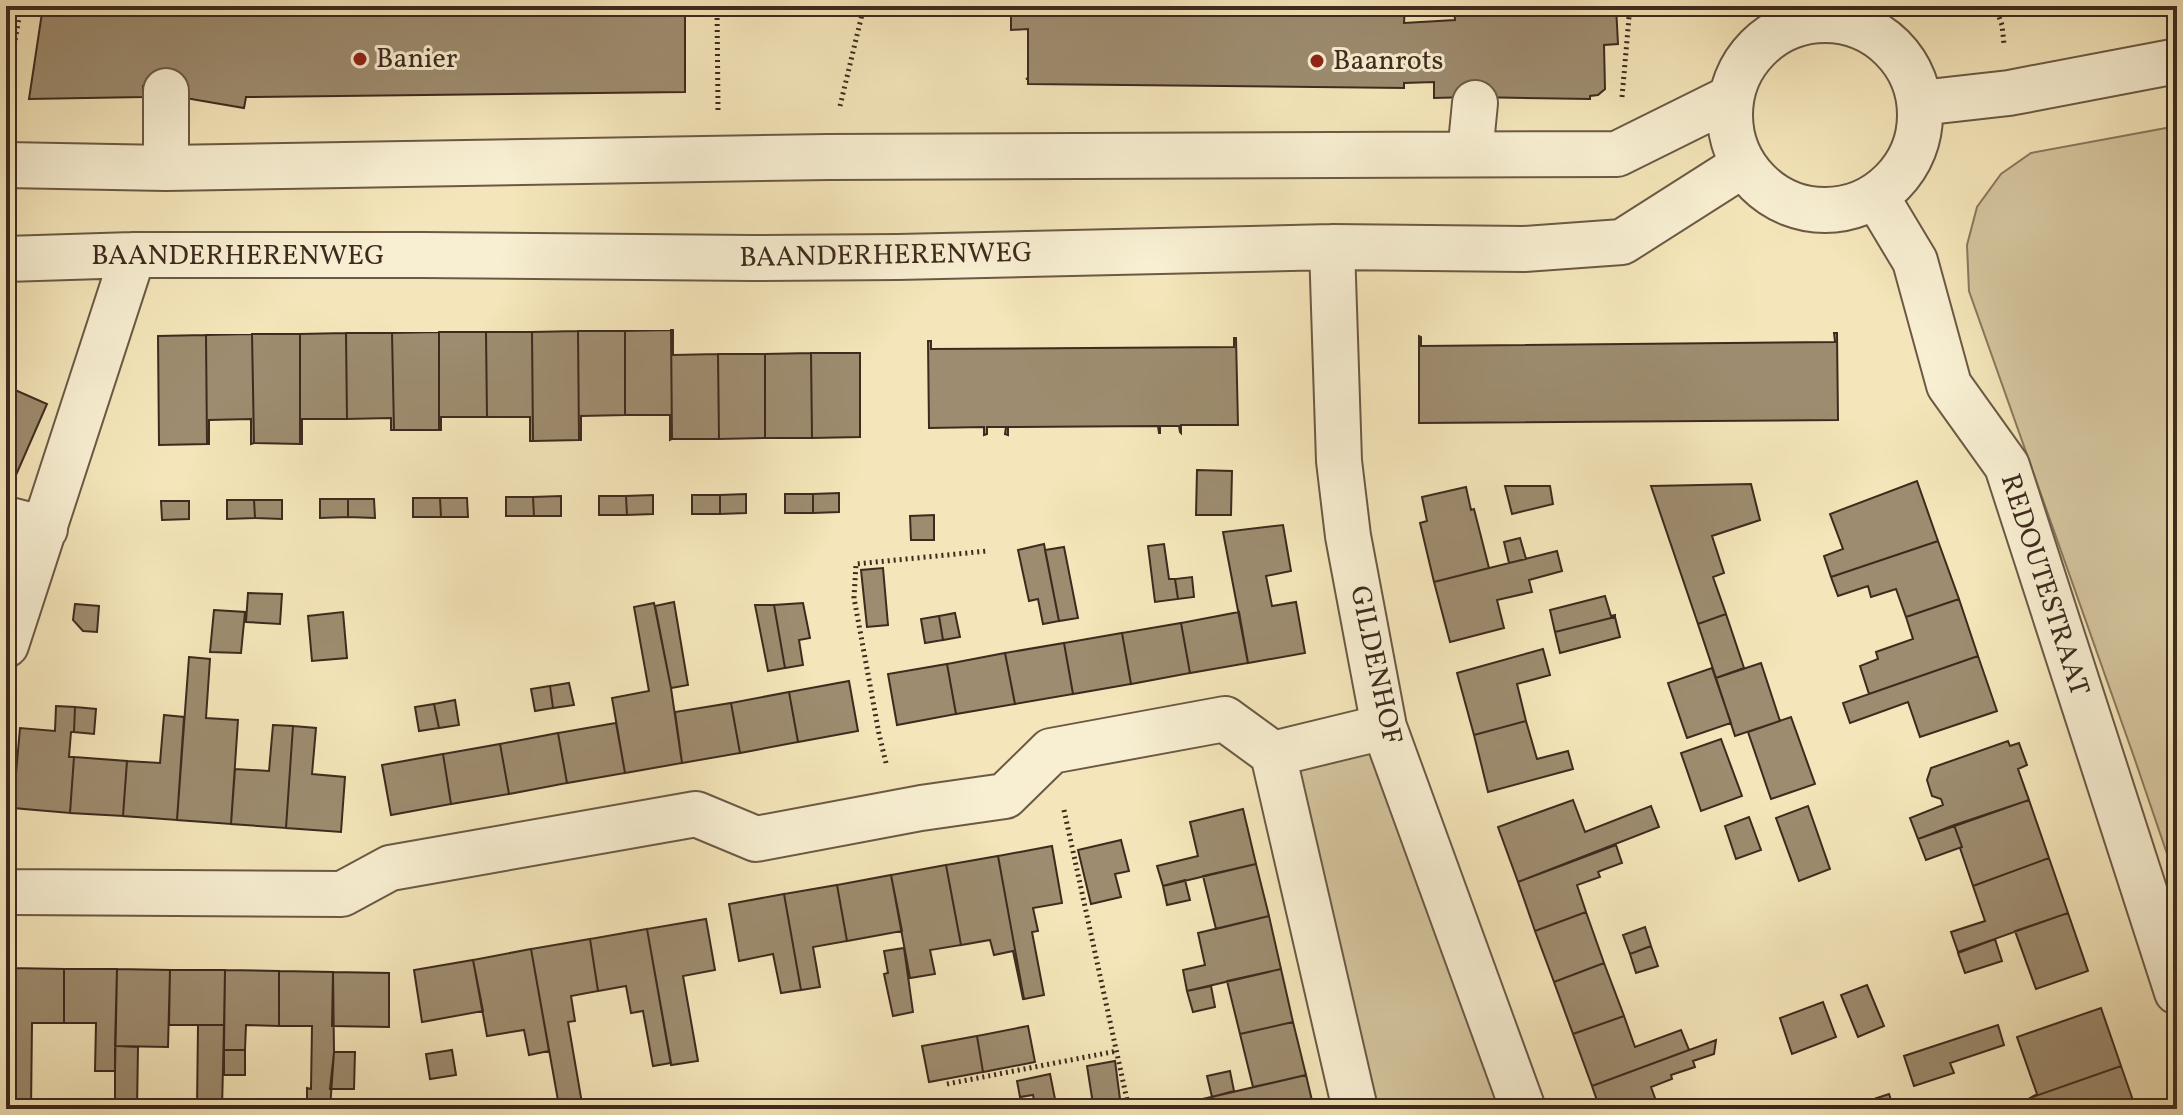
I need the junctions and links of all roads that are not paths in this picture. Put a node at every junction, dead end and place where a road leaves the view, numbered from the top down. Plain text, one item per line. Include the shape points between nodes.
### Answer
1 (1791, 15) edge
2 (2177, 61) edge
3 (166, 91) dead end
4 (1730, 98) junction
5 (1475, 103) dead end
6 (1920, 103) junction
7 (1470, 154) junction
8 (6, 165) edge
9 (1743, 165) junction
10 (166, 168) junction
11 (1876, 196) junction
12 (1332, 247) junction
13 (133, 255) junction
14 (6, 259) edge
15 (26, 524) edge
16 (6, 645) edge
17 (1384, 727) junction
18 (1273, 754) junction
19 (6, 890) edge
20 (2177, 992) edge
21 (1355, 1109) edge
22 (1523, 1109) edge

1 - 4 street via 1742,66
1 - 6 street via 1861,26 1890,43 1910,71
2 - 6 street via 2009,93
3 - 10 street
4 - 7 street via 1617,154
4 - 9 street via 1731,132
5 - 7 street
6 - 11 street via 1918,139 1902,172
7 - 10 street
8 - 10 street
9 - 11 street via 1759,184 1803,208 1828,211
9 - 12 street, BAANDERHERENWEG via 1622,242 1524,249
11 - 20 street, REDOUTESTRAAT via 1915,261 1949,385 2007,466
12 - 13 street, BAANDERHERENWEG via 883,258
12 - 17 street, GILDENHOF via 1339,461
13 - 14 street, BAANDERHERENWEG
13 - 15 street
15 - 16 street
17 - 18 street
17 - 22 street, GILDENHOF
18 - 19 street via 1225,719 1051,751 1005,796 756,839 696,814 390,868 342,894
18 - 21 street

